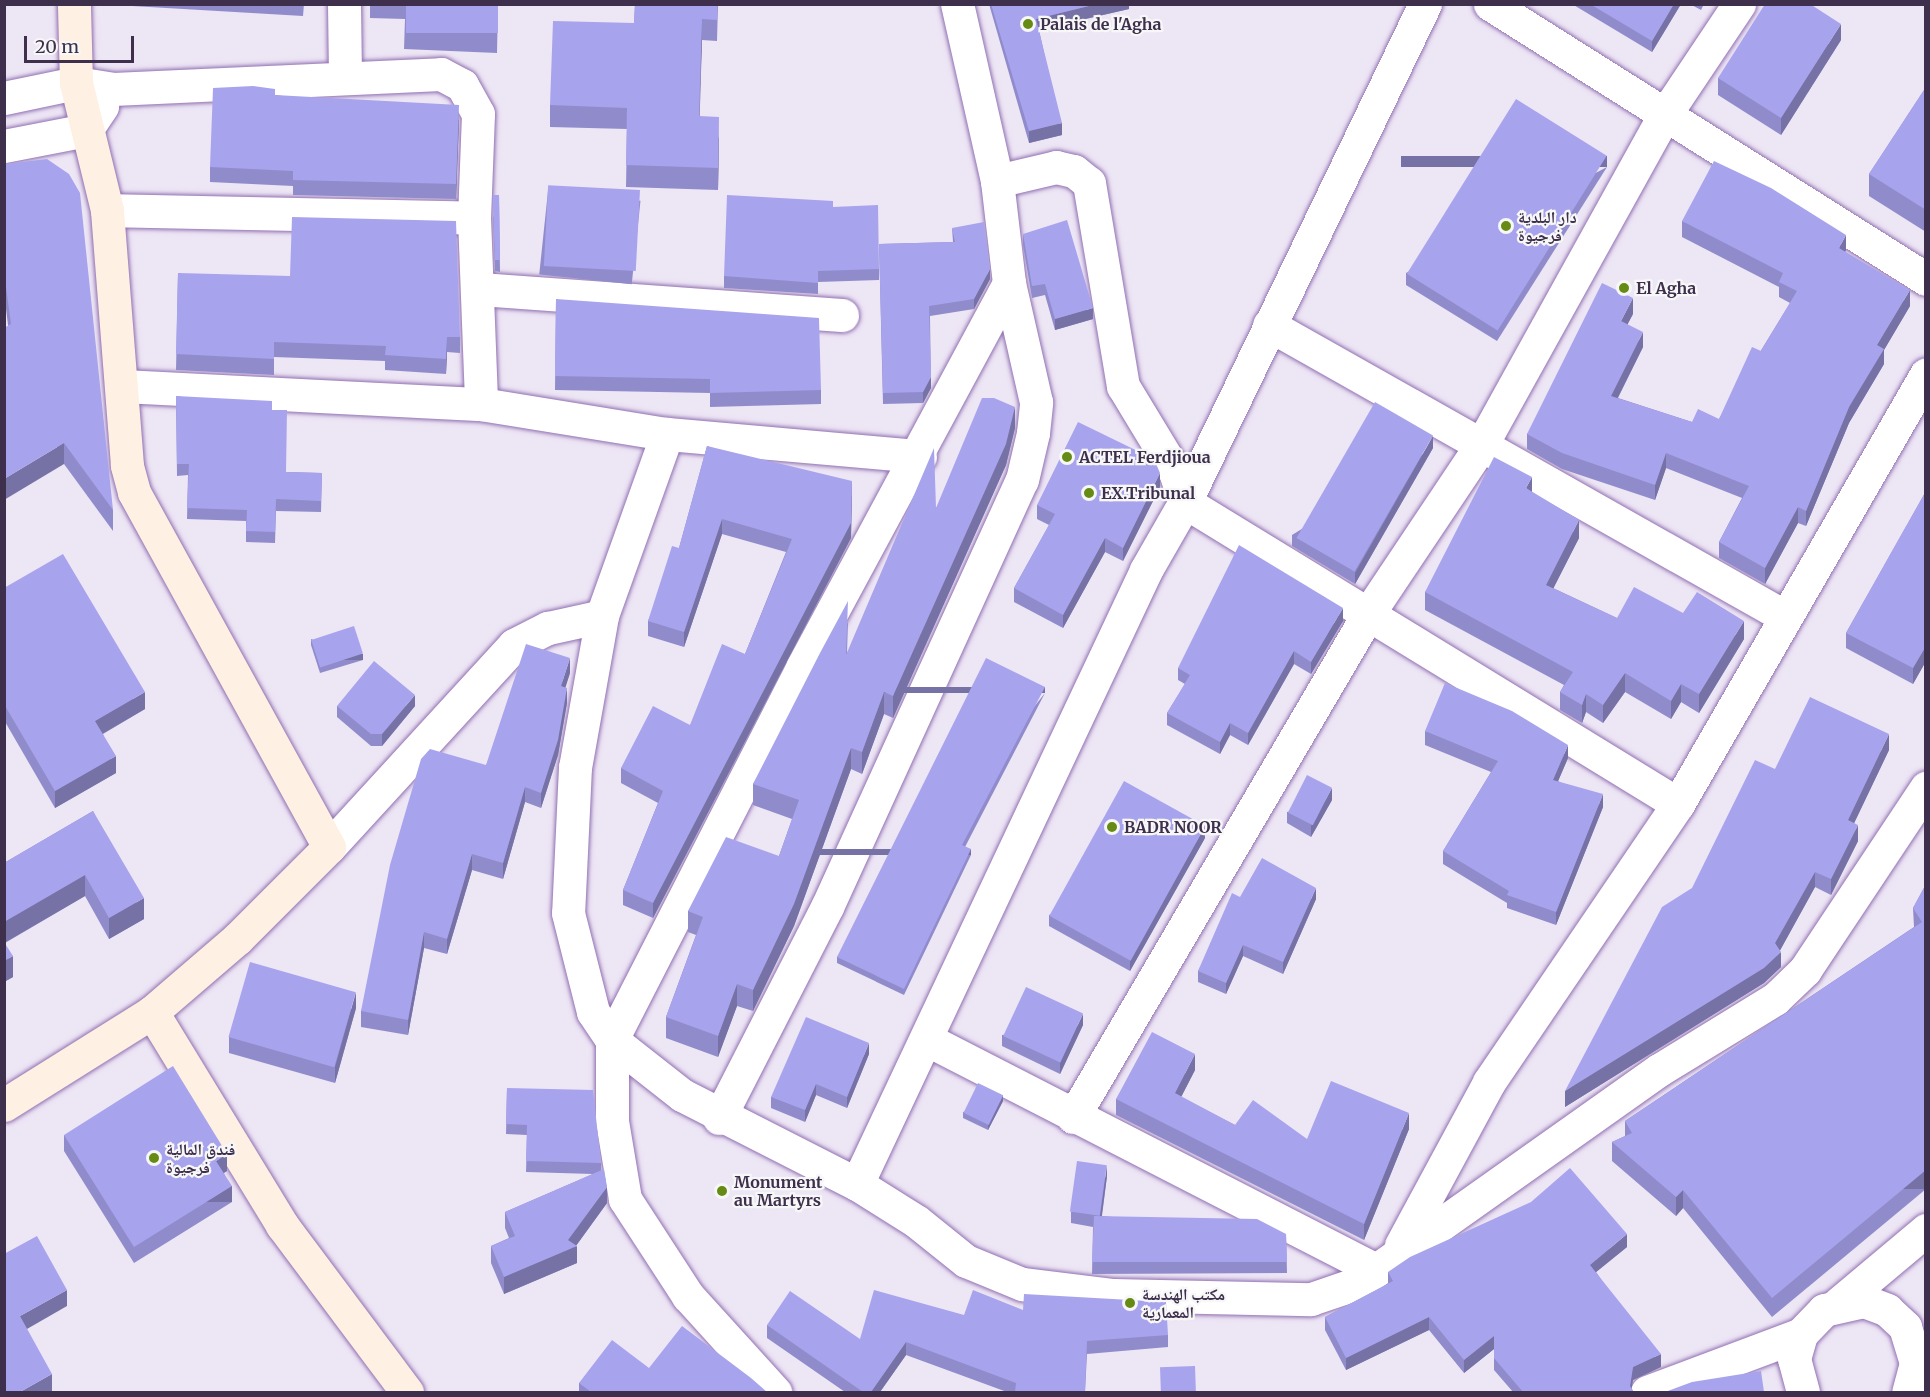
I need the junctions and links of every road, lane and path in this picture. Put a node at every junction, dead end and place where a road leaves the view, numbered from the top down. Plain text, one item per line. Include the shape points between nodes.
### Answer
1 (74, 4) edge
2 (344, 4) edge
3 (957, 4) edge
4 (1425, 4) edge
5 (1490, 4) edge
6 (1739, 4) edge
7 (345, 76) junction
8 (76, 83) junction
9 (113, 89) junction
10 (4, 98) edge
11 (1664, 116) junction
12 (86, 130) junction
13 (4, 146) edge
14 (997, 181) junction
15 (106, 210) junction
16 (474, 218) junction
17 (1926, 279) edge
18 (1009, 283) junction
19 (479, 289) junction
20 (842, 315) dead end
21 (1269, 325) junction
22 (1926, 374) edge
23 (124, 386) junction
24 (481, 404) junction
25 (668, 434) junction
26 (1482, 444) junction
27 (920, 456) junction
28 (1185, 502) junction
29 (1370, 611) junction
30 (602, 616) junction
31 (1784, 616) junction
32 (1926, 788) edge
33 (1678, 804) junction
34 (329, 847) junction
35 (152, 1012) junction
36 (612, 1040) junction
37 (928, 1040) junction
38 (4, 1105) edge
39 (1073, 1117) junction
40 (719, 1118) junction
41 (857, 1184) junction
42 (1926, 1230) edge
43 (1387, 1261) junction
44 (1839, 1303) junction
45 (1926, 1319) edge
46 (1801, 1334) junction
47 (1916, 1368) edge
48 (1800, 1390) edge
49 (407, 1392) edge
50 (775, 1392) edge
51 (1647, 1392) edge

1 - 8 main road
2 - 7 street
3 - 14 street
4 - 21 street
5 - 11 street
6 - 11 street
7 - 9 street
7 - 16 street via 441,74 462,85 478,114
8 - 9 street
8 - 10 street
8 - 12 main road
9 - 12 street
11 - 17 street
11 - 26 street
12 - 13 street
12 - 15 main road
14 - 18 street
14 - 28 street via 1056,167 1074,171 1089,183 1123,386 1175,472
15 - 16 street
15 - 23 main road
16 - 19 street
18 - 27 street
18 - 40 street via 1036,402 1022,480 827,907
19 - 20 street
19 - 24 street
21 - 26 street
21 - 28 street
22 - 31 street
23 - 24 street
23 - 34 main road via 127,465 134,492
24 - 25 street
25 - 27 street
25 - 30 street
26 - 29 street
26 - 31 street
27 - 36 street via 803,666
28 - 29 street
28 - 37 street via 1146,570
29 - 33 street
29 - 39 street
30 - 34 street via 548,628 514,645
30 - 36 street via 575,767 568,913 593,1012
31 - 33 street
32 - 43 street via 1811,961 1775,999 1659,1070
33 - 43 street via 1489,1082
34 - 35 main road via 237,939
35 - 38 main road
35 - 49 main road via 282,1224
36 - 40 street
36 - 50 street via 612,1121 626,1198 687,1296
37 - 39 street
37 - 41 street
39 - 43 street
40 - 41 street
41 - 43 street via 916,1221 966,1261 1022,1284 1250,1302 1311,1299 1358,1282
42 - 44 street
44 - 46 street via 1810,1320
44 - 47 street via 1864,1301 1887,1310 1905,1327
45 - 47 street
46 - 48 street via 1794,1359
46 - 51 street

